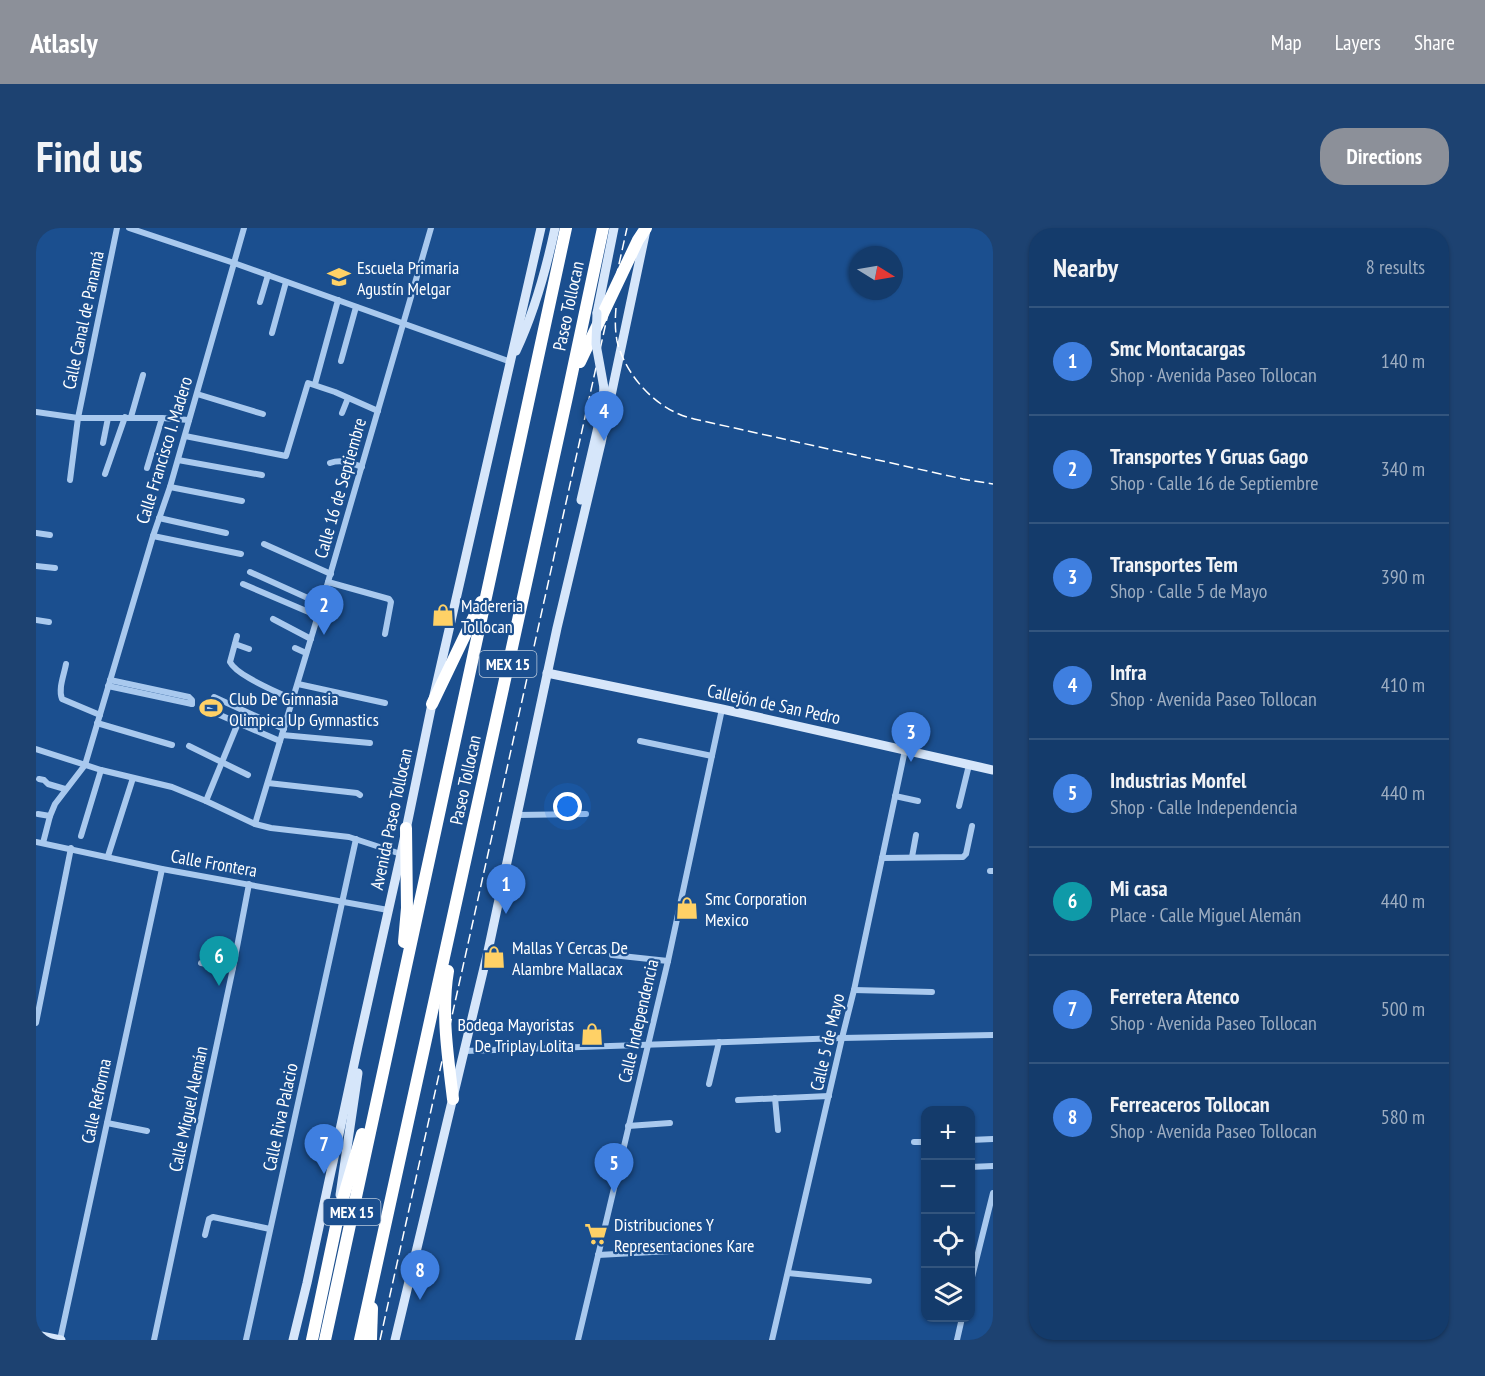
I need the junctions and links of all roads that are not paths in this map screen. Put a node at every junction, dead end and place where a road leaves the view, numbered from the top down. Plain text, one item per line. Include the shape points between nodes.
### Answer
1 (117, 228) edge
2 (129, 228) edge
3 (244, 228) edge
4 (431, 228) edge
5 (541, 228) edge
6 (555, 228) edge
7 (566, 228) edge
8 (603, 228) edge
9 (615, 228) edge
10 (646, 228) edge
11 (234, 263) junction
12 (268, 275) junction
13 (286, 282) junction
14 (338, 300) junction
15 (260, 302) dead end
16 (356, 307) junction
17 (404, 324) junction
18 (272, 333) dead end
19 (341, 361) dead end
20 (511, 362) junction
21 (143, 375) dead end
22 (315, 384) junction
23 (197, 394) junction
24 (567, 397) junction
25 (348, 398) junction
26 (378, 411) junction
27 (36, 412) edge
28 (342, 413) dead end
29 (262, 414) dead end
30 (128, 417) junction
31 (78, 418) junction
32 (108, 418) junction
33 (162, 418) junction
34 (189, 420) junction
35 (185, 436) junction
36 (103, 443) dead end
37 (178, 460) junction
38 (330, 463) dead end
39 (362, 467) junction
40 (147, 468) dead end
41 (105, 474) dead end
42 (262, 474) dead end
43 (70, 480) dead end
44 (170, 487) junction
45 (242, 501) dead end
46 (159, 518) junction
47 (36, 533) edge
48 (226, 533) dead end
49 (50, 535) dead end
50 (153, 536) junction
51 (264, 544) dead end
52 (240, 554) dead end
53 (36, 566) edge
54 (55, 568) dead end
55 (250, 572) dead end
56 (331, 574) junction
57 (328, 582) junction
58 (243, 584) dead end
59 (489, 585) junction
60 (321, 604) junction
61 (318, 616) junction
62 (273, 619) dead end
63 (36, 620) edge
64 (49, 622) dead end
65 (385, 634) dead end
66 (237, 636) dead end
67 (311, 639) junction
68 (235, 645) junction
69 (295, 648) dead end
70 (249, 649) dead end
71 (306, 654) junction
72 (550, 661) junction
73 (66, 664) dead end
74 (548, 673) junction
75 (109, 683) junction
76 (298, 684) junction
77 (214, 697) dead end
78 (293, 700) junction
79 (385, 703) dead end
80 (192, 704) dead end
81 (432, 704) junction
82 (722, 709) junction
83 (206, 710) dead end
84 (100, 715) junction
85 (97, 723) junction
86 (238, 723) junction
87 (282, 735) junction
88 (640, 741) dead end
89 (370, 743) dead end
90 (172, 745) dead end
91 (189, 746) dead end
92 (36, 749) edge
93 (905, 750) junction
94 (712, 756) junction
95 (222, 761) junction
96 (85, 765) junction
97 (969, 765) junction
98 (101, 770) junction
99 (993, 770) edge
100 (248, 775) dead end
101 (133, 778) junction
102 (39, 779) dead end
103 (268, 783) junction
104 (65, 789) junction
105 (360, 795) dead end
106 (895, 796) junction
107 (206, 801) junction
108 (918, 801) dead end
109 (960, 806) dead end
110 (38, 814) dead end
111 (517, 814) junction
112 (586, 814) dead end
113 (50, 816) junction
114 (255, 824) junction
115 (972, 826) dead end
116 (406, 828) junction
117 (916, 835) dead end
118 (81, 836) dead end
119 (356, 839) junction
120 (39, 842) edge
121 (71, 848) junction
122 (401, 854) junction
123 (108, 856) junction
124 (912, 857) junction
125 (882, 858) junction
126 (162, 869) junction
127 (464, 869) junction
128 (249, 885) junction
129 (342, 901) junction
130 (388, 910) junction
131 (612, 956) dead end
132 (668, 961) junction
133 (201, 963) dead end
134 (233, 968) junction
135 (402, 979) junction
136 (854, 990) junction
137 (932, 992) dead end
138 (36, 1023) edge
139 (993, 1035) edge
140 (842, 1038) junction
141 (719, 1042) junction
142 (648, 1044) junction
143 (358, 1046) junction
144 (465, 1051) junction
145 (710, 1084) dead end
146 (380, 1085) junction
147 (829, 1096) junction
148 (775, 1098) junction
149 (453, 1099) junction
150 (738, 1100) dead end
151 (107, 1123) junction
152 (670, 1123) dead end
153 (628, 1126) junction
154 (778, 1130) dead end
155 (147, 1131) dead end
156 (993, 1139) edge
157 (975, 1140) edge
158 (914, 1142) dead end
159 (921, 1142) edge
160 (993, 1166) edge
161 (975, 1167) edge
162 (993, 1193) edge
163 (339, 1212) junction
164 (270, 1229) junction
165 (205, 1235) dead end
166 (671, 1251) dead end
167 (598, 1255) junction
168 (974, 1268) edge
169 (788, 1273) junction
170 (869, 1281) dead end
171 (307, 1283) junction
172 (372, 1283) junction
173 (405, 1299) junction
174 (961, 1322) edge
175 (36, 1335) edge
176 (61, 1340) edge
177 (154, 1340) edge
178 (246, 1340) edge
179 (293, 1340) edge
180 (300, 1340) edge
181 (312, 1340) edge
182 (325, 1340) edge
183 (360, 1340) edge
184 (371, 1340) edge
185 (395, 1340) edge
186 (401, 1340) edge
187 (578, 1340) edge
188 (772, 1340) edge
189 (957, 1340) edge

1 - 31 street, Calle Canal de Panamá
2 - 11 street
3 - 11 street, Calle Francisco I. Madero
4 - 17 street, Calle 16 de Septiembre
5 - 20 main road, Avenida Paseo Tollocan
6 - 20 main road, Avenida Paseo Tollocan via 538,294
7 - 59 highway, Paseo Tollocan / MEX 15
8 - 24 highway, Paseo Tollocan / MEX 15
9 - 72 main road, bridge via 597,313 604,388 601,414 555,613
10 - 24 highway via 602,313
10 - 72 main road
11 - 12 street
11 - 23 street, Calle Francisco I. Madero
12 - 13 street
12 - 15 street
13 - 14 street
13 - 18 street
14 - 16 street
14 - 22 street
16 - 17 street
16 - 19 street
17 - 20 street
17 - 26 street, Calle 16 de Septiembre
20 - 81 main road, Avenida Paseo Tollocan
21 - 30 street
22 - 25 street
22 - 35 street via 307,384 286,456
23 - 29 street
23 - 34 street, Calle Francisco I. Madero
24 - 127 highway, Paseo Tollocan / MEX 15
25 - 26 street
25 - 28 street
26 - 39 street, Calle 16 de Septiembre
27 - 31 street
30 - 32 street
30 - 33 street
30 - 41 street
31 - 32 street
31 - 43 street, Calle Canal de Panamá
32 - 36 street
33 - 34 street
33 - 40 street
34 - 35 street, Calle Francisco I. Madero
35 - 37 street, Calle Francisco I. Madero
37 - 42 street
37 - 44 street, Calle Francisco I. Madero
38 - 39 street via 343,461
39 - 56 street, Calle 16 de Septiembre
44 - 45 street
44 - 46 street, Calle Francisco I. Madero
46 - 48 street
46 - 50 street, Calle Francisco I. Madero
47 - 49 street
50 - 52 street
50 - 75 street, Calle Francisco I. Madero
51 - 56 street
53 - 54 street
55 - 60 street
56 - 57 street, Calle 16 de Septiembre
57 - 60 street, Calle 16 de Septiembre
57 - 65 street via 389,598
58 - 61 street
59 - 81 highway
59 - 135 highway, Paseo Tollocan / MEX 15
60 - 61 street, Calle 16 de Septiembre
61 - 67 street, Calle 16 de Septiembre
62 - 67 street
63 - 64 street
66 - 68 street
67 - 71 street, Calle 16 de Septiembre
68 - 70 street
68 - 78 street via 230,662 233,668
69 - 71 street
71 - 76 street, Calle 16 de Septiembre
72 - 74 main road
73 - 84 street via 60,690 62,699
74 - 82 main road, Callejón de San Pedro
74 - 111 main road
75 - 80 street
75 - 84 street, Calle Francisco I. Madero
76 - 78 street, Calle 16 de Septiembre
76 - 79 street
77 - 87 street
78 - 87 street, Calle 16 de Septiembre
81 - 116 main road, Avenida Paseo Tollocan
82 - 93 main road, Callejón de San Pedro
82 - 94 street, Calle Independencia
83 - 86 street
84 - 85 street, Calle Francisco I. Madero
85 - 90 street
85 - 96 street, Calle Francisco I. Madero
86 - 87 street
86 - 95 street
87 - 89 street
87 - 103 street, Calle 16 de Septiembre
88 - 94 street
91 - 95 street
92 - 96 street
93 - 97 main road, Callejón de San Pedro
93 - 106 street, Calle 5 de Mayo
94 - 132 street, Calle Independencia
95 - 100 street
95 - 107 street
96 - 98 street
96 - 104 street, Calle Francisco I. Madero
97 - 99 main road, Callejón de San Pedro
97 - 109 street
98 - 101 street
98 - 118 street
101 - 107 street via 172,787
101 - 123 street
102 - 104 street
103 - 105 street
103 - 114 street, Calle 16 de Septiembre
104 - 113 street, Calle Francisco I. Madero
106 - 108 street
106 - 125 street, Calle 5 de Mayo
107 - 114 street
110 - 113 street
111 - 112 street
111 - 144 main road
113 - 120 street, Calle Francisco I. Madero
114 - 119 street
115 - 124 street via 964,856
116 - 122 main road, Avenida Paseo Tollocan
116 - 135 highway via 407,908
117 - 124 street
119 - 122 street
119 - 129 street, Calle Riva Palacio
120 - 121 street, Calle Frontera
121 - 123 street, Calle Frontera
121 - 138 street
122 - 130 main road, Avenida Paseo Tollocan
123 - 126 street, Calle Frontera
124 - 125 street
125 - 136 street, Calle 5 de Mayo
126 - 128 street, Calle Frontera
126 - 151 street, Calle Reforma
127 - 149 highway via 447,976 447,1042
127 - 172 highway, Paseo Tollocan / MEX 15
128 - 129 street, Calle Frontera
128 - 134 street, Calle Miguel Alemán
129 - 130 street, Calle Frontera
129 - 164 street, Calle Riva Palacio
130 - 143 main road, Avenida Paseo Tollocan
131 - 132 street
132 - 142 street, Calle Independencia
133 - 134 street
134 - 177 street, Calle Miguel Alemán
135 - 146 highway, Paseo Tollocan / MEX 15
136 - 137 street
136 - 140 street, Calle 5 de Mayo
139 - 140 street
140 - 141 street
140 - 147 street, Calle 5 de Mayo
141 - 142 street
141 - 145 street
142 - 144 street
142 - 153 street, Calle Independencia
143 - 163 main road
143 - 171 main road, Avenida Paseo Tollocan
144 - 149 main road
146 - 163 highway via 363,1127
146 - 182 highway, Paseo Tollocan / MEX 15
147 - 148 street
147 - 169 street, Calle 5 de Mayo
148 - 150 street
148 - 154 street
149 - 173 main road
151 - 155 street
151 - 176 street, Calle Reforma
152 - 153 street
153 - 167 street, Calle Independencia
156 - 157 street
158 - 159 street
160 - 161 street
162 - 168 street
163 - 181 highway
164 - 165 street via 213,1217
164 - 178 street, Calle Riva Palacio
166 - 167 street
167 - 187 street, Calle Independencia
169 - 170 street
169 - 188 street, Calle 5 de Mayo
171 - 179 main road, Avenida Paseo Tollocan
171 - 180 main road, Avenida Paseo Tollocan
172 - 183 highway, Paseo Tollocan / MEX 15
172 - 184 highway
173 - 185 main road
173 - 186 main road
174 - 189 street
175 - 176 main road

